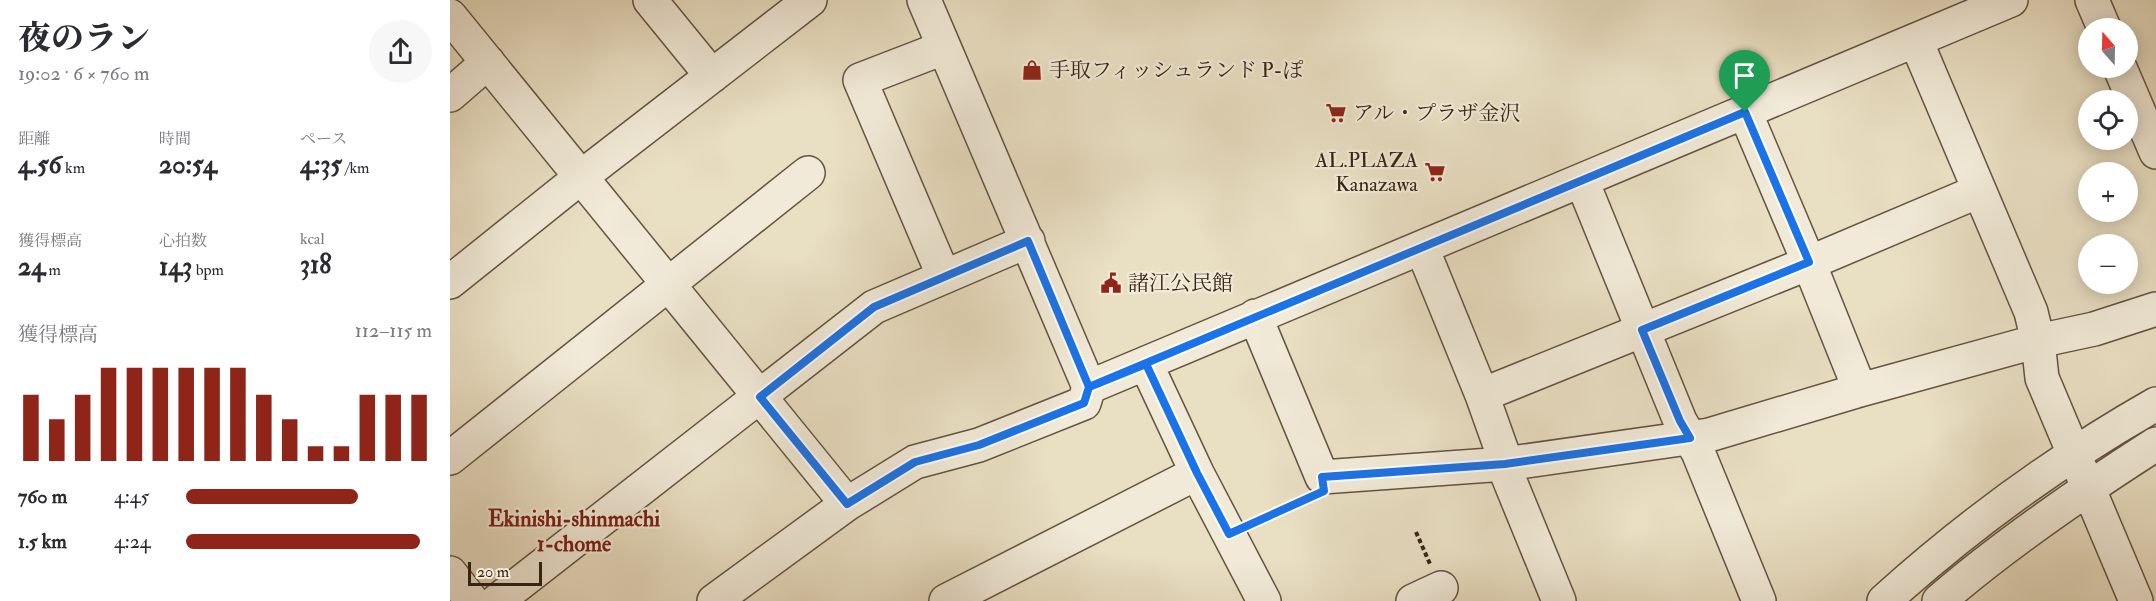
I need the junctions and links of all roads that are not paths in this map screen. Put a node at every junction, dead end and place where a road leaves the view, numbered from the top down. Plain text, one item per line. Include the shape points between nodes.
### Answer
1 (650, 0) edge
2 (810, 0) edge
3 (924, 0) edge
4 (2011, 0) edge
5 (2092, 0) edge
6 (450, 16) edge
7 (2100, 18) edge
8 (1916, 40) junction
9 (943, 48) junction
10 (488, 62) junction
11 (712, 76) junction
12 (2124, 78) edge
13 (450, 95) edge
14 (1745, 112) junction
15 (2156, 152) edge
16 (808, 173) dead end
17 (581, 177) junction
18 (1581, 182) junction
19 (1979, 191) junction
20 (1028, 241) junction
21 (1422, 248) junction
22 (1809, 262) junction
23 (944, 277) junction
24 (450, 282) edge
25 (668, 283) junction
26 (2156, 309) edge
27 (1255, 316) junction
28 (1642, 330) junction
29 (2038, 341) junction
30 (1146, 364) junction
31 (1089, 387) junction
32 (1860, 390) junction
33 (1482, 395) junction
34 (760, 397) junction
35 (2156, 404) edge
36 (1690, 438) junction
37 (2156, 444) edge
38 (2074, 454) junction
39 (450, 458) edge
40 (1505, 464) junction
41 (1197, 473) junction
42 (2088, 488) junction
43 (847, 504) junction
44 (450, 573) edge
45 (1260, 600) edge
46 (472, 601) edge
47 (497, 601) edge
48 (714, 601) edge
49 (946, 601) edge
50 (1559, 601) edge
51 (1759, 601) edge
52 (1884, 601) edge
53 (1939, 601) edge
54 (2136, 601) edge

1 - 11 street
2 - 11 street
3 - 9 street
4 - 8 street
5 - 7 street
6 - 10 street
8 - 14 street
8 - 19 street
9 - 20 street
9 - 23 street via 860,80
10 - 13 street
10 - 17 street
11 - 17 street
12 - 15 street
14 - 18 street
14 - 22 street
16 - 25 street
17 - 24 street
17 - 25 street
18 - 21 street
18 - 28 street
19 - 22 street
19 - 29 street via 2031,312
20 - 23 street
20 - 31 street
21 - 27 street
21 - 33 street
22 - 28 street
22 - 32 street
23 - 34 street via 874,307
25 - 34 street
25 - 39 street
26 - 29 street via 2094,329
27 - 30 street
27 - 40 street via 1322,477
28 - 33 street
28 - 36 street
29 - 32 street
29 - 38 street via 2043,378
30 - 31 street
30 - 41 street
31 - 43 street via 1084,403 979,445 915,462
32 - 36 street
33 - 40 street
34 - 43 street
34 - 47 street
35 - 38 street
36 - 40 street
36 - 51 street
37 - 42 street
38 - 42 street
38 - 52 street via 1971,527
40 - 50 street
41 - 45 street
41 - 49 street
42 - 53 street
42 - 54 street
43 - 48 street
44 - 46 street

